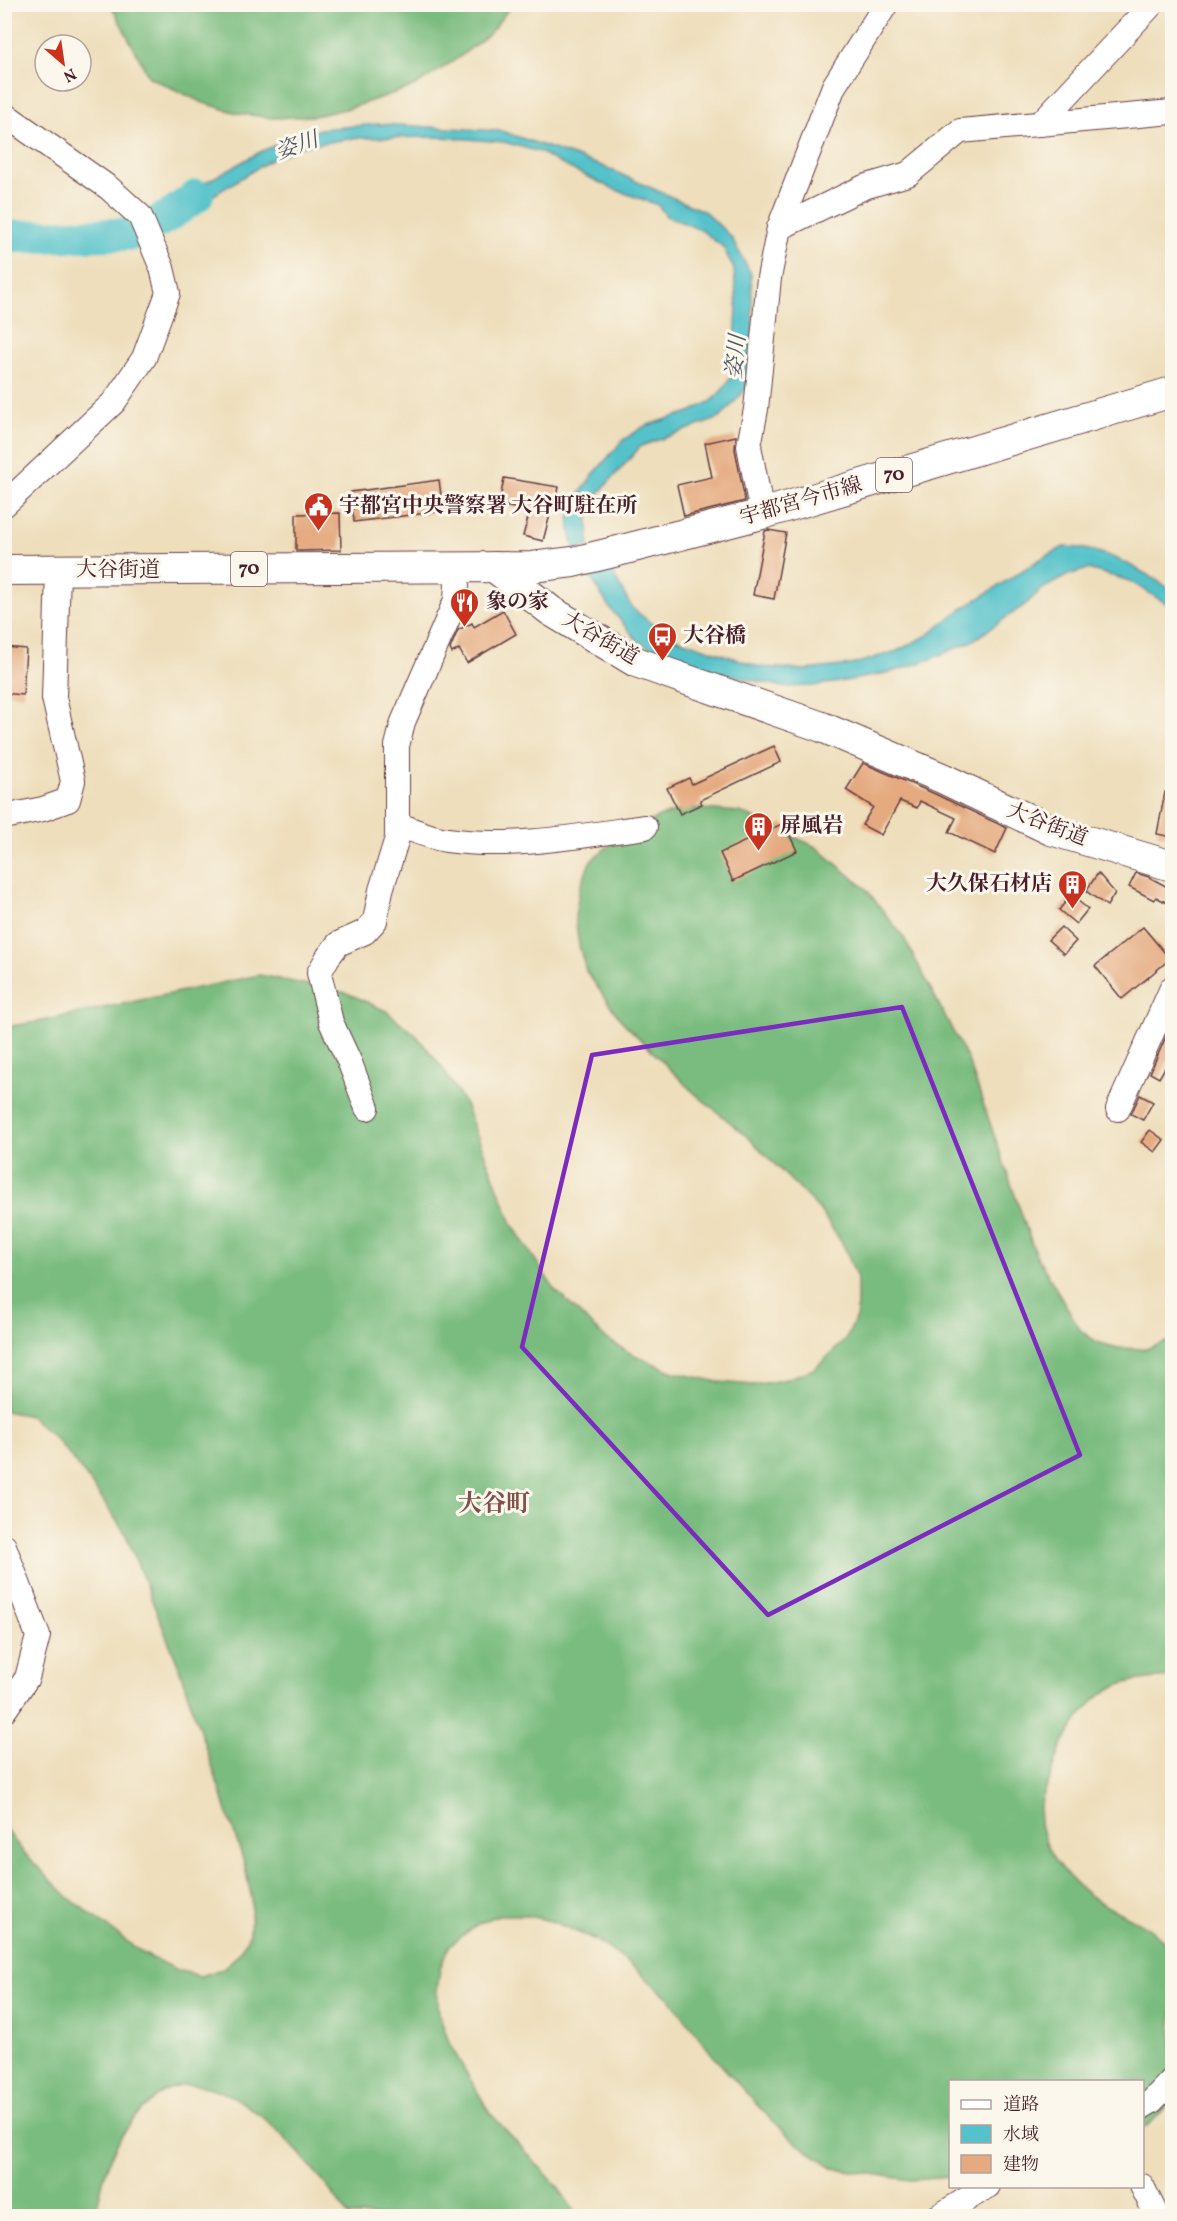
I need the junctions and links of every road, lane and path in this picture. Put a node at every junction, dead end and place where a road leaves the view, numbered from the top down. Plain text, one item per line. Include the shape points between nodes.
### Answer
1 (886, 4) edge
2 (1152, 4) edge
3 (1172, 111) edge
4 (4, 114) edge
5 (1040, 124) junction
6 (778, 228) junction
7 (1173, 392) edge
8 (4, 505) edge
9 (762, 514) junction
10 (494, 567) junction
11 (458, 568) junction
12 (4, 570) edge
13 (58, 571) junction
14 (4, 817) edge
15 (398, 825) junction
16 (645, 827) dead end
17 (1173, 866) edge
18 (1173, 988) edge
19 (367, 1108) dead end
20 (1118, 1109) dead end
21 (4, 1546) edge
22 (4, 1711) edge
23 (1173, 2080) edge
24 (1144, 2106) edge
25 (986, 2188) edge
26 (1144, 2188) edge
27 (939, 2217) edge
28 (1157, 2217) edge

1 - 6 street via 834,86
2 - 5 street
3 - 5 street
4 - 8 street via 109,188 140,216 168,293 144,358 114,402
5 - 6 street via 960,132 908,174 864,187
6 - 9 street via 749,446
7 - 9 main road, 宇都宮今市線 / 70
9 - 10 main road, 宇都宮今市線 / 70 via 573,562
10 - 11 main road, 大谷街道 / 70
10 - 17 main road, 大谷街道 via 551,612 636,662 822,726 1051,830
11 - 13 main road, 大谷街道 / 70
11 - 15 street via 456,600 397,746
12 - 13 main road, 大谷街道 / 70
13 - 14 street via 54,698 74,781 68,800
15 - 16 street via 445,840 492,842 546,840
15 - 19 street via 375,921 365,932 338,944 319,973 331,1022
18 - 20 street
21 - 22 street via 38,1636 27,1678
23 - 24 street
25 - 27 street
26 - 28 street

